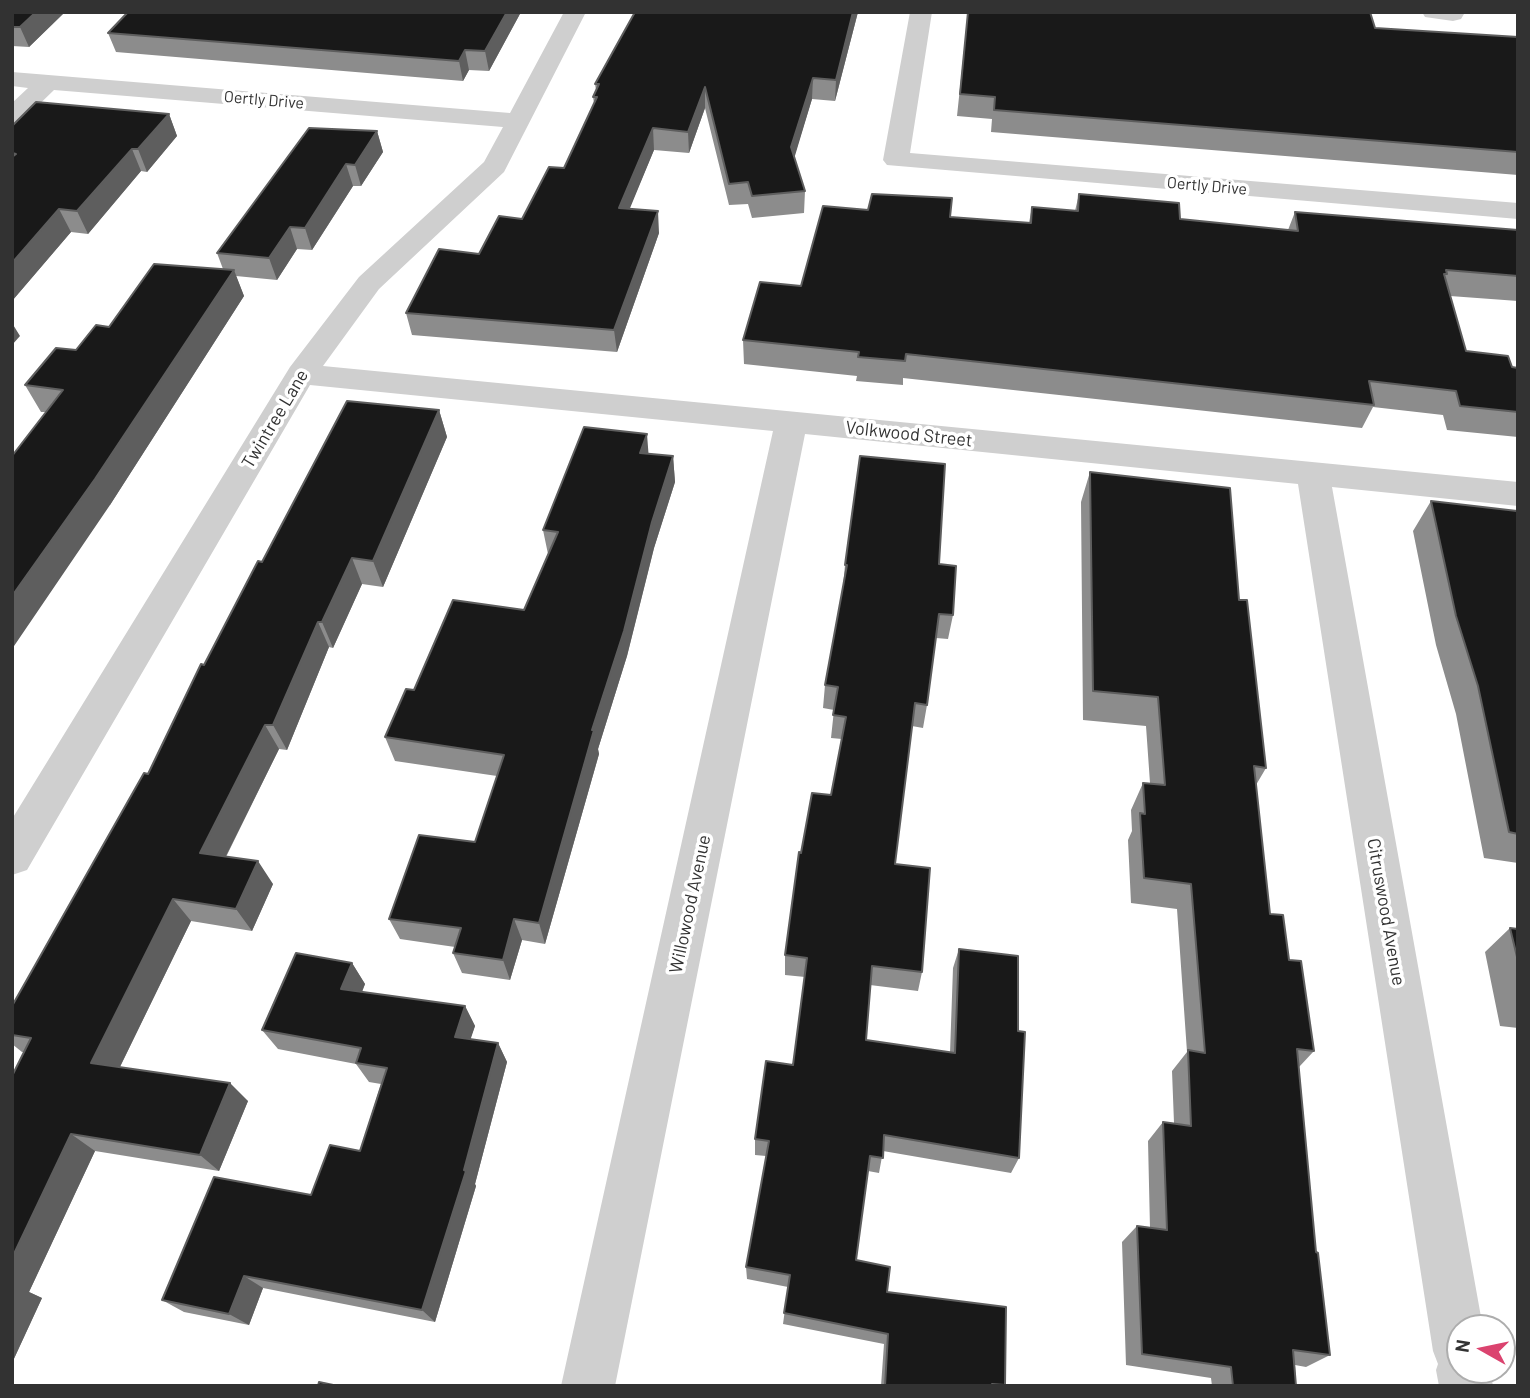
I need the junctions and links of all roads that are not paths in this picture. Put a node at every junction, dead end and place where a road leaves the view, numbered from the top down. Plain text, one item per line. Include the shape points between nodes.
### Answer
1 (575, 12) edge
2 (921, 12) edge
3 (12, 79) edge
4 (48, 82) junction
5 (12, 117) edge
6 (516, 121) junction
7 (1518, 211) edge
8 (301, 374) junction
9 (791, 422) junction
10 (1313, 473) junction
11 (1518, 494) edge
12 (12, 857) edge
13 (1454, 1314) edge
14 (589, 1386) edge

1 - 6 street, Twintree Lane
2 - 7 street, Oertly Drive via 896,160
3 - 4 street, Oertly Drive
4 - 5 street
4 - 6 street, Oertly Drive
6 - 8 street, Twintree Lane via 495,166 369,283
8 - 9 street, Volkwood Street
8 - 12 street, Twintree Lane
9 - 10 street, Volkwood Street
9 - 14 street, Willowood Avenue
10 - 11 street, Volkwood Street
10 - 13 street, Citruswood Avenue

